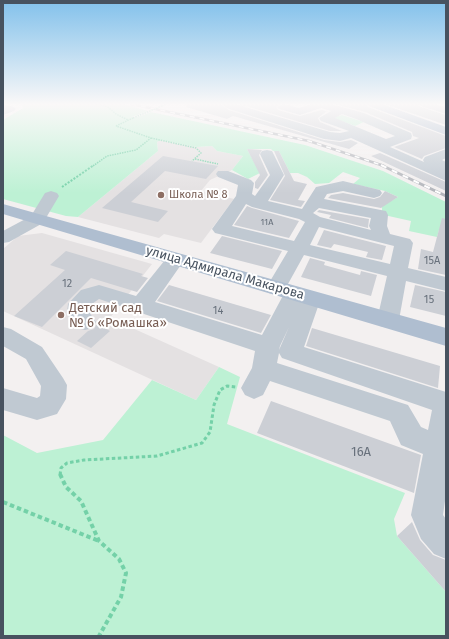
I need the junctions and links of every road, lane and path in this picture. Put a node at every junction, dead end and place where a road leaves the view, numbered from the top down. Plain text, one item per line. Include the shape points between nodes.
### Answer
1 (139, 134) edge
2 (322, 134) edge
3 (345, 134) edge
4 (359, 134) edge
5 (360, 134) edge
6 (401, 134) edge
7 (151, 138) junction
8 (446, 153) edge
9 (267, 154) dead end
10 (195, 159) junction
11 (192, 162) dead end
12 (446, 167) edge
13 (224, 174) joint
14 (446, 178) edge
15 (374, 193) dead end
16 (51, 196) joint
17 (251, 200) junction
18 (315, 202) junction
19 (3, 209) edge
20 (310, 218) junction
21 (37, 219) junction
22 (3, 238) edge
23 (383, 238) junction
24 (299, 248) junction
25 (176, 259) junction
26 (398, 272) junction
27 (446, 284) edge
28 (294, 293) junction
29 (141, 305) junction
30 (388, 320) junction
31 (85, 322) dead end
32 (3, 335) edge
33 (446, 337) edge
34 (262, 368) junction
35 (3, 399) edge
36 (446, 403) edge
37 (446, 406) edge
38 (438, 446) junction
39 (3, 502) edge
40 (99, 541) junction
41 (446, 542) edge
42 (99, 636) edge

1 - 7 path
2 - 3 street via 340,137
4 - 14 street
5 - 6 street via 385,144 406,136
7 - 10 path via 196,148 201,152
7 - 16 path via 136,150 108,156
8 - 12 street via 430,160
9 - 17 street via 283,175
10 - 11 path
10 - 13 path via 221,165
13 - 17 street via 246,184
15 - 18 street via 343,186 321,190
16 - 21 street
17 - 20 street
17 - 24 street via 221,229
18 - 20 street
18 - 23 street via 380,215 378,226
19 - 21 main road, улица Адмирала Макарова
20 - 23 street
20 - 24 street
21 - 22 street
21 - 25 main road, улица Адмирала Макарова
23 - 26 street via 405,238
24 - 26 street
24 - 28 street
25 - 28 main road, улица Адмирала Макарова
25 - 29 street
26 - 27 street
26 - 30 street
28 - 30 main road, улица Адмирала Макарова
28 - 34 street
28 - 36 street via 290,352
29 - 31 street via 99,292 88,294 79,304 78,313
29 - 34 street
30 - 33 main road, улица Адмирала Макарова
32 - 35 street via 34,353 54,385 53,399 48,406 37,409
34 - 38 street via 399,413 411,436
34 - 40 path via 220,390 214,405 210,432 202,443 157,456 84,460 67,463 61,468 60,474 66,487 81,501
37 - 38 street
38 - 41 street via 426,515 432,528
39 - 40 path
40 - 42 path via 120,559 126,573 121,597

